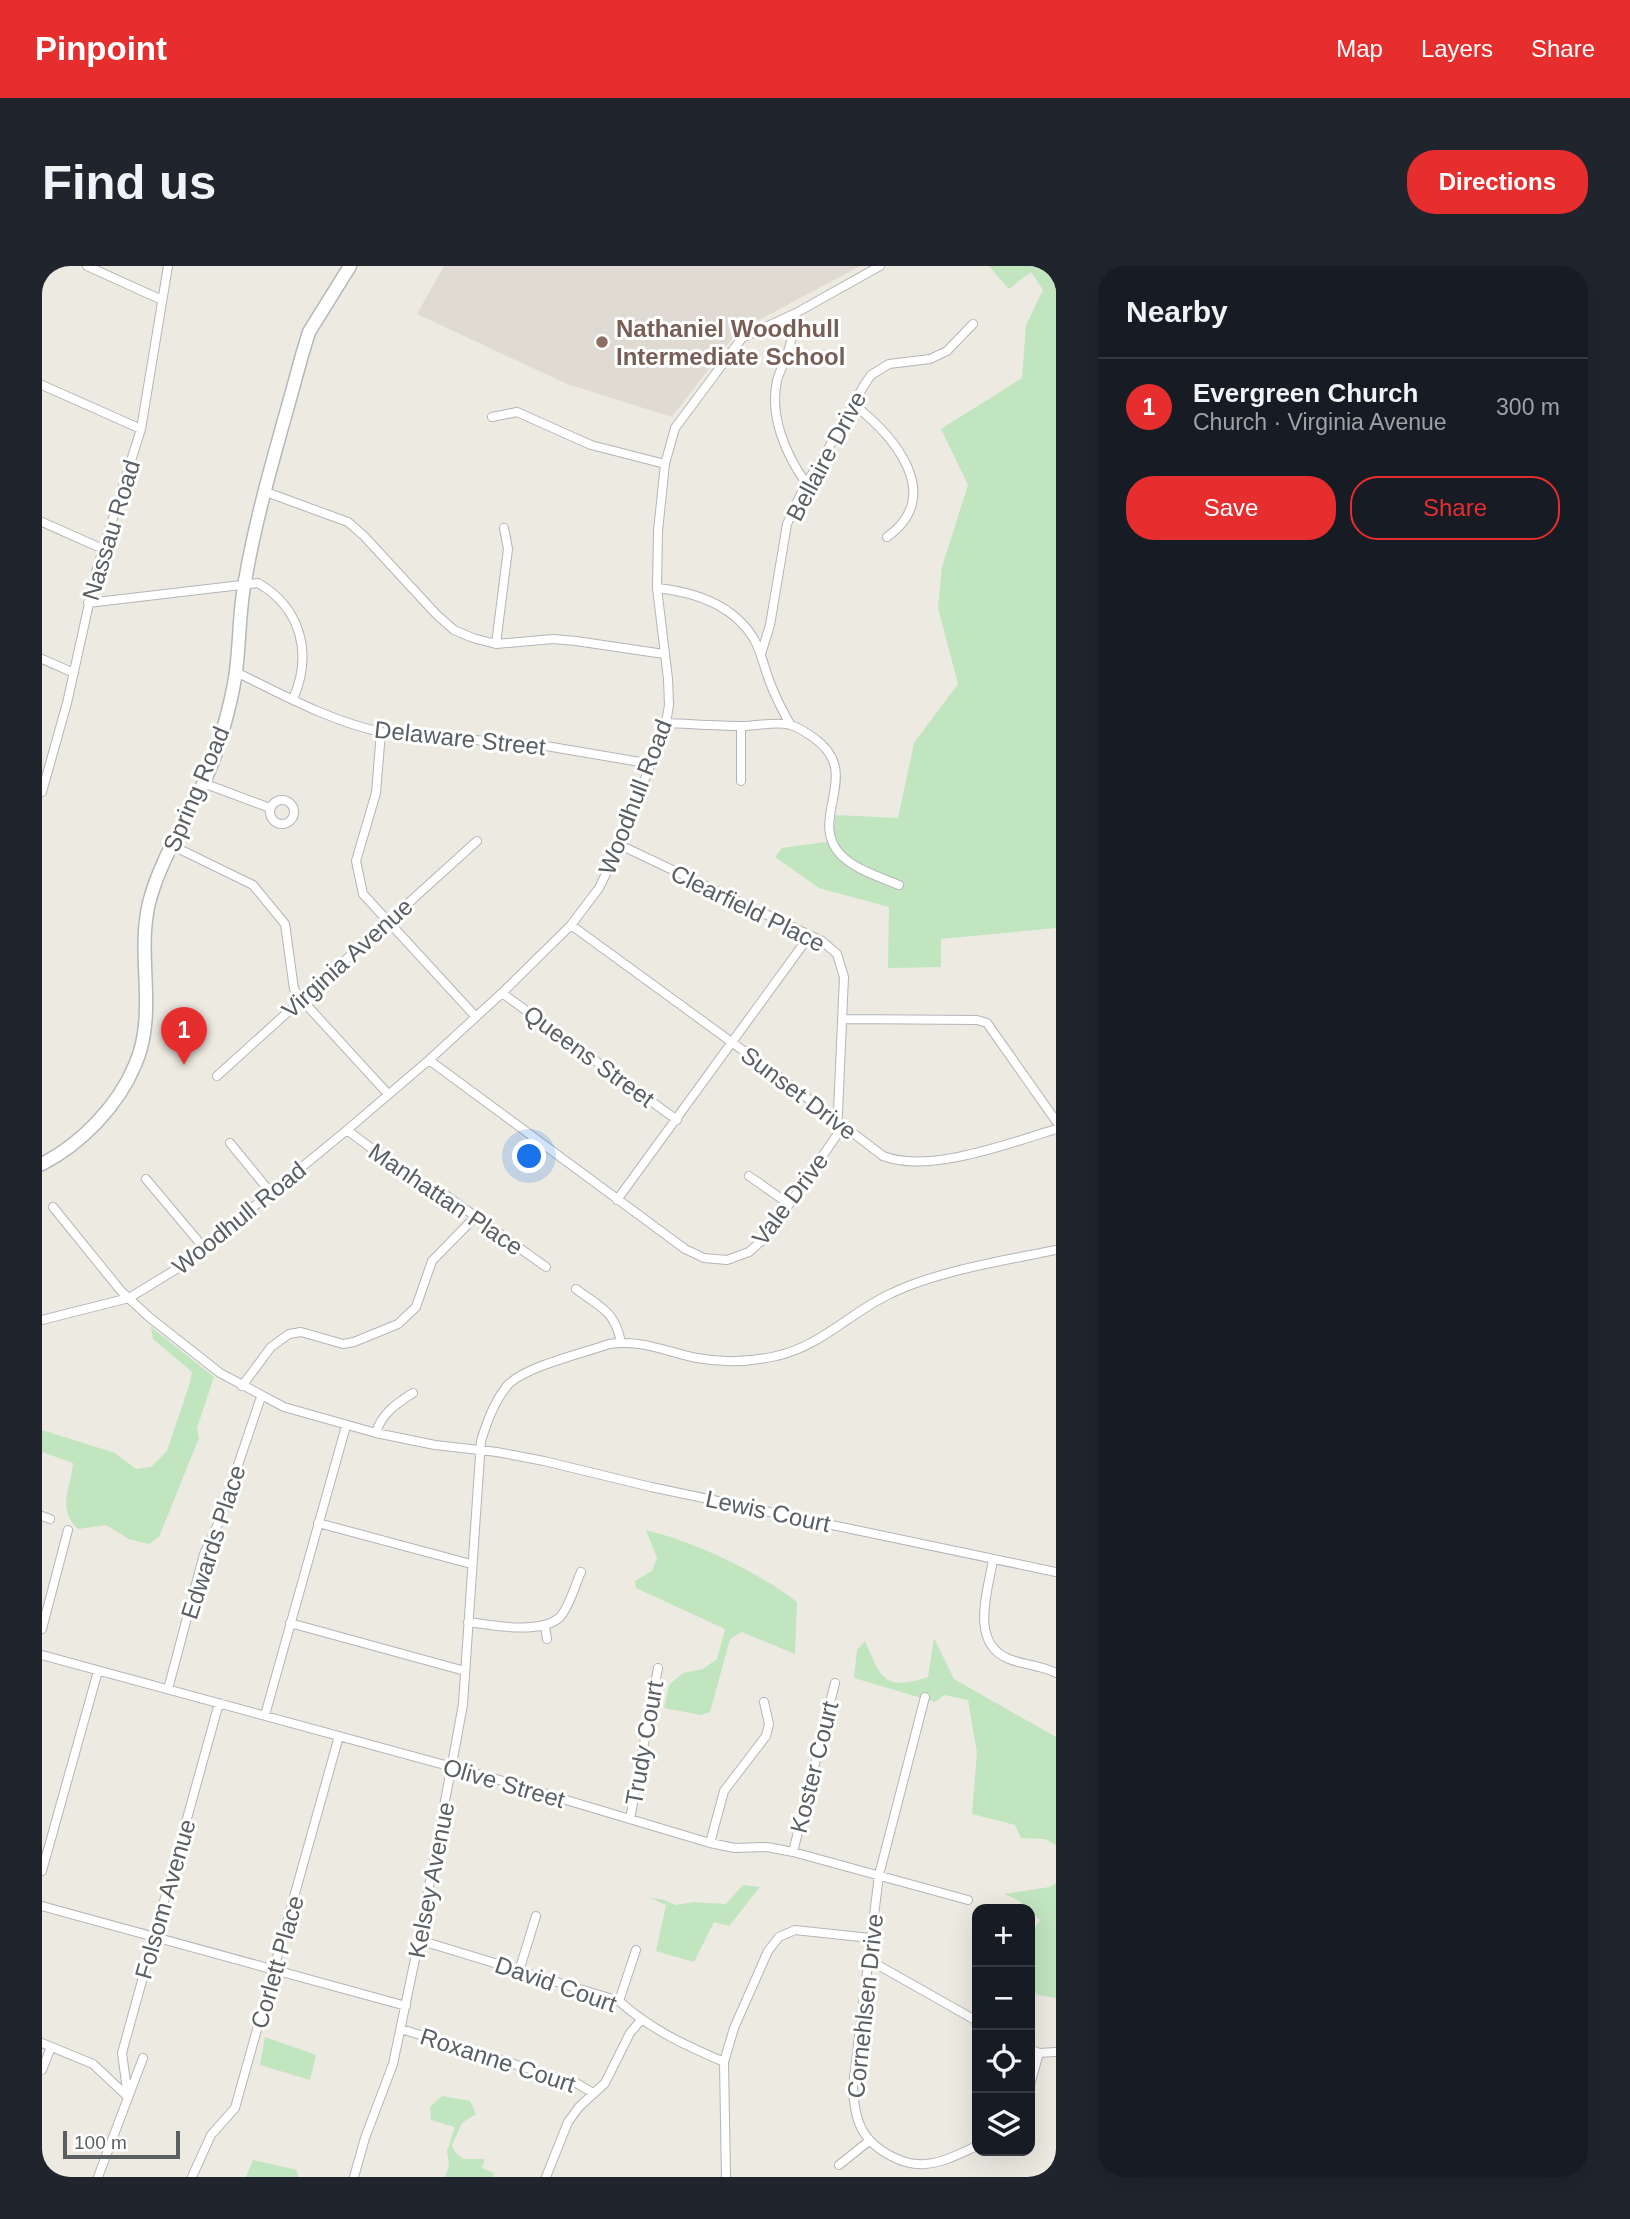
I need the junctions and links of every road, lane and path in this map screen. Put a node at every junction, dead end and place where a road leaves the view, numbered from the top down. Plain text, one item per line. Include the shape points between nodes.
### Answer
1 (86, 266) edge
2 (168, 266) edge
3 (350, 266) edge
4 (880, 266) edge
5 (162, 300) junction
6 (796, 313) junction
7 (973, 324) dead end
8 (42, 385) edge
9 (853, 404) junction
10 (492, 417) dead end
11 (141, 429) junction
12 (666, 464) junction
13 (806, 483) junction
14 (266, 492) junction
15 (42, 522) edge
16 (504, 528) dead end
17 (887, 537) dead end
18 (103, 549) junction
19 (244, 584) junction
20 (657, 588) junction
21 (88, 603) junction
22 (496, 644) junction
23 (663, 654) junction
24 (761, 654) junction
25 (42, 659) edge
26 (236, 672) junction
27 (74, 673) junction
28 (293, 699) junction
29 (666, 723) junction
30 (790, 724) junction
31 (741, 726) junction
32 (381, 732) junction
33 (652, 764) junction
34 (741, 781) dead end
35 (203, 783) junction
36 (42, 790) edge
37 (270, 808) dead end
38 (477, 841) dead end
39 (620, 845) junction
40 (173, 846) junction
41 (899, 885) dead end
42 (388, 922) junction
43 (571, 925) junction
44 (810, 935) junction
45 (502, 993) junction
46 (301, 999) junction
47 (476, 1017) junction
48 (843, 1019) junction
49 (732, 1042) junction
50 (429, 1060) junction
51 (217, 1076) dead end
52 (388, 1094) junction
53 (677, 1120) junction
54 (837, 1121) junction
55 (1056, 1121) edge
56 (1056, 1129) edge
57 (346, 1130) junction
58 (230, 1143) dead end
59 (42, 1164) edge
60 (749, 1176) dead end
61 (146, 1179) dead end
62 (271, 1192) junction
63 (617, 1200) junction
64 (789, 1204) junction
65 (53, 1207) dead end
66 (476, 1216) junction
67 (204, 1248) junction
68 (1056, 1250) edge
69 (546, 1267) dead end
70 (576, 1289) dead end
71 (129, 1298) junction
72 (42, 1320) edge
73 (621, 1342) junction
74 (242, 1386) junction
75 (413, 1393) dead end
76 (261, 1397) junction
77 (346, 1426) junction
78 (376, 1433) junction
79 (480, 1451) junction
80 (318, 1522) junction
81 (68, 1530) dead end
82 (993, 1560) junction
83 (471, 1564) junction
84 (580, 1572) dead end
85 (1056, 1572) edge
86 (468, 1622) junction
87 (290, 1623) junction
88 (545, 1626) junction
89 (42, 1629) edge
90 (547, 1639) dead end
91 (42, 1654) edge
92 (658, 1668) dead end
93 (98, 1671) junction
94 (465, 1671) junction
95 (1056, 1673) edge
96 (835, 1683) dead end
97 (168, 1689) junction
98 (925, 1697) dead end
99 (764, 1702) dead end
100 (219, 1703) junction
101 (265, 1715) junction
102 (339, 1736) junction
103 (452, 1769) junction
104 (630, 1819) junction
105 (710, 1843) junction
106 (793, 1852) junction
107 (42, 1871) edge
108 (879, 1875) junction
109 (968, 1900) dead end
110 (42, 1906) edge
111 (536, 1916) dead end
112 (154, 1937) junction
113 (870, 1938) junction
114 (419, 1940) junction
115 (636, 1950) dead end
116 (869, 1960) junction
117 (519, 1970) junction
118 (274, 1971) junction
119 (619, 2001) junction
120 (406, 2006) junction
121 (972, 2018) edge
122 (641, 2020) junction
123 (401, 2029) junction
124 (42, 2043) edge
125 (51, 2047) junction
126 (1035, 2051) edge
127 (1056, 2052) edge
128 (1039, 2053) junction
129 (143, 2058) dead end
130 (724, 2062) junction
131 (1035, 2067) edge
132 (42, 2070) edge
133 (593, 2093) junction
134 (128, 2097) junction
135 (869, 2141) junction
136 (972, 2148) edge
137 (839, 2165) dead end
138 (99, 2177) edge
139 (192, 2177) edge
140 (354, 2177) edge
141 (546, 2177) edge
142 (726, 2177) edge

1 - 5 street
2 - 5 street, Nassau Road
3 - 14 main road, Spring Road via 309,332
4 - 6 street, Woodhull Road
5 - 11 street, Nassau Road
6 - 12 street, Woodhull Road via 742,338 675,428
6 - 13 street via 775,401 793,465
7 - 9 street, Bellaire Drive via 947,351 930,359 889,364 871,375
8 - 11 street
9 - 13 street, Bellaire Drive
9 - 17 street via 889,435 912,480 909,515 903,526
10 - 12 street via 517,412 592,445
11 - 18 street, Nassau Road
12 - 20 street, Woodhull Road
13 - 24 street, Bellaire Drive via 787,524
14 - 19 main road, Spring Road
14 - 22 street via 348,522 454,630
15 - 18 street
16 - 22 street via 508,549
18 - 21 street, Nassau Road
19 - 21 street
19 - 26 main road, Spring Road
19 - 28 street via 258,583 279,597 301,635 303,671
20 - 23 street, Woodhull Road
20 - 24 street via 687,591 725,608 749,632
21 - 27 street, Nassau Road
22 - 23 street via 553,639
23 - 29 street, Woodhull Road via 668,679
24 - 30 street
25 - 27 street
26 - 28 street, Delaware Street
26 - 35 main road, Spring Road via 218,748
27 - 36 street, Nassau Road
28 - 32 street, Delaware Street via 337,720
29 - 31 street
29 - 33 street, Woodhull Road
30 - 31 street
30 - 41 street via 825,746 835,762 837,779 829,827 840,854 853,865
31 - 34 street
32 - 33 street, Delaware Street via 546,746
32 - 42 street via 376,793 356,860 363,894
33 - 39 street, Woodhull Road
35 - 37 street
35 - 40 main road, Spring Road
38 - 42 street, Virginia Avenue
39 - 43 street, Woodhull Road via 599,888
39 - 44 street, Clearfield Place
40 - 46 street via 253,885 285,924 294,989
40 - 59 main road, Spring Road via 148,906 144,937 147,1007 136,1063 115,1100 95,1122
42 - 46 street, Virginia Avenue
42 - 47 street
43 - 45 street, Woodhull Road
43 - 49 street, Sunset Drive
44 - 48 street, Clearfield Place via 830,947 841,964
44 - 49 street
45 - 47 street, Woodhull Road
45 - 53 street, Queens Street
46 - 51 street, Virginia Avenue
46 - 52 street
47 - 50 street, Woodhull Road
48 - 54 street, Clearfield Place
48 - 55 street via 987,1023
49 - 53 street
49 - 54 street, Sunset Drive
50 - 52 street, Woodhull Road
50 - 63 street, Vale Drive
52 - 57 street, Woodhull Road
53 - 63 street
54 - 56 street, Sunset Drive via 883,1156 907,1161 979,1153
54 - 64 street, Vale Drive via 837,1135
57 - 62 street, Woodhull Road
57 - 66 street, Manhattan Place via 419,1184
58 - 62 street
60 - 64 street
61 - 67 street
62 - 67 street, Woodhull Road
63 - 64 street, Vale Drive via 685,1249 704,1258 727,1260 749,1252
65 - 71 street, Lewis Court
66 - 69 street, Manhattan Place
66 - 74 street via 432,1261 416,1307 398,1324 343,1344 301,1332 289,1334 271,1347
67 - 71 street, Woodhull Road
68 - 73 street via 913,1283 875,1301 817,1340 779,1356 721,1362
70 - 73 street via 611,1315
71 - 72 street, Woodhull Road
71 - 74 street, Lewis Court via 169,1334
73 - 79 street, Kelsey Avenue via 520,1376 509,1384 486,1425
74 - 76 street, Lewis Court
75 - 78 street via 387,1413
76 - 77 street, Lewis Court
76 - 97 street, Edwards Place via 204,1554
77 - 78 street, Lewis Court
77 - 80 street
78 - 79 street, Lewis Court
79 - 82 street, Lewis Court via 544,1461
79 - 83 street, Kelsey Avenue
80 - 83 street
80 - 87 street
81 - 89 street
82 - 85 street, Lewis Court
82 - 95 street via 983,1625 990,1645 1006,1658
83 - 86 street, Kelsey Avenue
84 - 88 street via 560,1617
86 - 88 street
86 - 94 street, Kelsey Avenue
87 - 94 street
87 - 101 street
88 - 90 street
91 - 93 street, Olive Street
92 - 104 street, Trudy Court
93 - 97 street, Olive Street
93 - 107 street
94 - 103 street, Kelsey Avenue
96 - 106 street, Koster Court
97 - 100 street, Olive Street
98 - 108 street, Cornehlsen Drive
99 - 105 street via 769,1724 766,1736 724,1791
100 - 101 street, Olive Street
100 - 112 street, Folsom Avenue
101 - 102 street, Olive Street
102 - 103 street, Olive Street
102 - 118 street, Corlett Place
103 - 104 street, Olive Street
103 - 114 street, Kelsey Avenue
104 - 105 street, Olive Street
105 - 106 street, Olive Street
106 - 108 street, Olive Street
108 - 109 street, Olive Street
108 - 113 street, Cornehlsen Drive
110 - 112 street
111 - 117 street
112 - 118 street
112 - 134 street, Folsom Avenue via 121,2053
113 - 116 street, Cornehlsen Drive
113 - 130 street via 795,1930 779,1937 738,2017
114 - 117 street, David Court
114 - 120 street, Kelsey Avenue
115 - 119 street
116 - 121 street
116 - 135 street, Cornehlsen Drive via 853,2086 853,2107
117 - 119 street, David Court
118 - 120 street
118 - 139 street, Corlett Place via 235,2108 211,2135
119 - 122 street, David Court
120 - 123 street, Kelsey Avenue
122 - 130 street, David Court
122 - 133 street via 605,2083
123 - 133 street, Roxanne Court via 578,2084
123 - 140 street, Kelsey Avenue
124 - 125 street
125 - 132 street
125 - 134 street via 93,2064
126 - 128 street
127 - 128 street
128 - 131 street
129 - 134 street
130 - 142 street
133 - 141 street via 568,2122
134 - 138 street
135 - 136 street via 905,2163 926,2164
135 - 137 street

